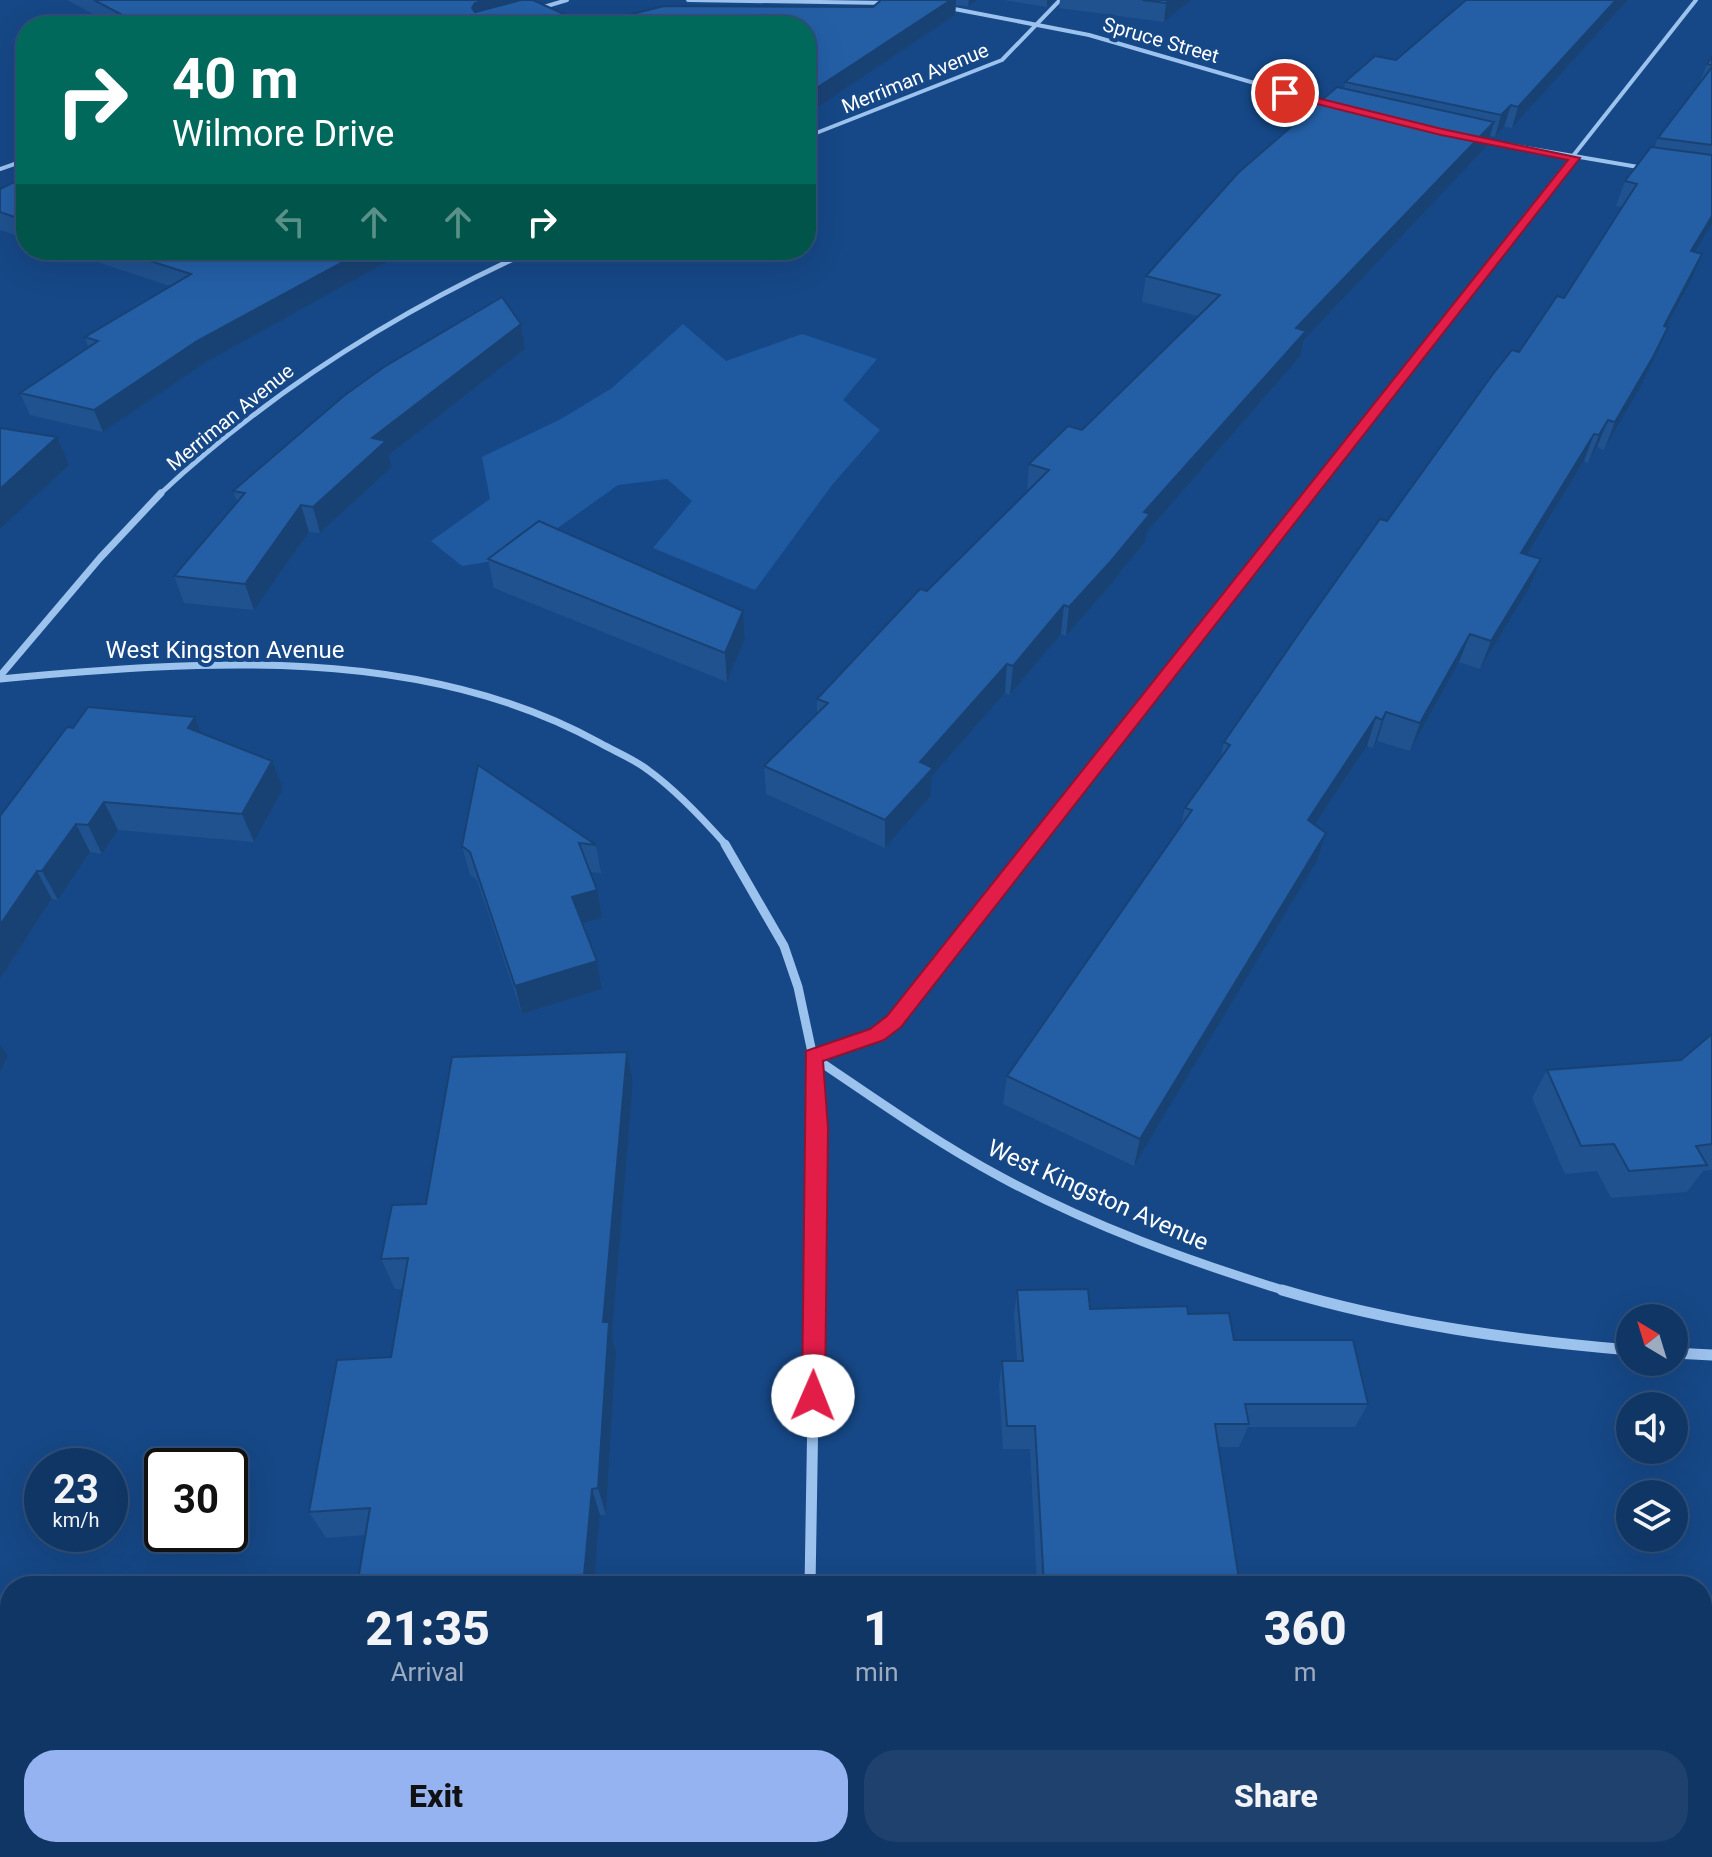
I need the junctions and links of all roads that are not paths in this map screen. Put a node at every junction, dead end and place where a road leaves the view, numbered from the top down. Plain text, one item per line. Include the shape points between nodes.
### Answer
1 (567, 0) edge
2 (688, 0) edge
3 (1060, 0) edge
4 (1696, 0) edge
5 (893, 3) edge
6 (935, 7) edge
7 (529, 11) edge
8 (1039, 23) junction
9 (1336, 107) edge
10 (816, 133) edge
11 (1472, 139) edge
12 (1575, 158) junction
13 (1657, 169) edge
14 (511, 260) edge
15 (0, 678) edge
16 (813, 1057) junction
17 (1616, 1349) edge
18 (1688, 1354) edge
19 (1712, 1355) edge
20 (810, 1576) edge

1 - 7 street
2 - 5 street
3 - 8 street, Merriman Avenue
4 - 12 street
6 - 8 street, Spruce Street
8 - 9 street, Spruce Street
8 - 10 street, Merriman Avenue via 1014,52 979,71
11 - 12 street
12 - 13 street
12 - 16 street via 894,1021 877,1034
14 - 15 street, Merriman Avenue via 390,322 222,441 135,519
15 - 16 street, West Kingston Avenue via 152,667 301,665 390,673 475,690 554,716 661,778 744,868 799,985
16 - 17 street, West Kingston Avenue via 902,1119 1003,1178 1225,1273 1410,1321
16 - 20 street via 818,1128
18 - 19 street

